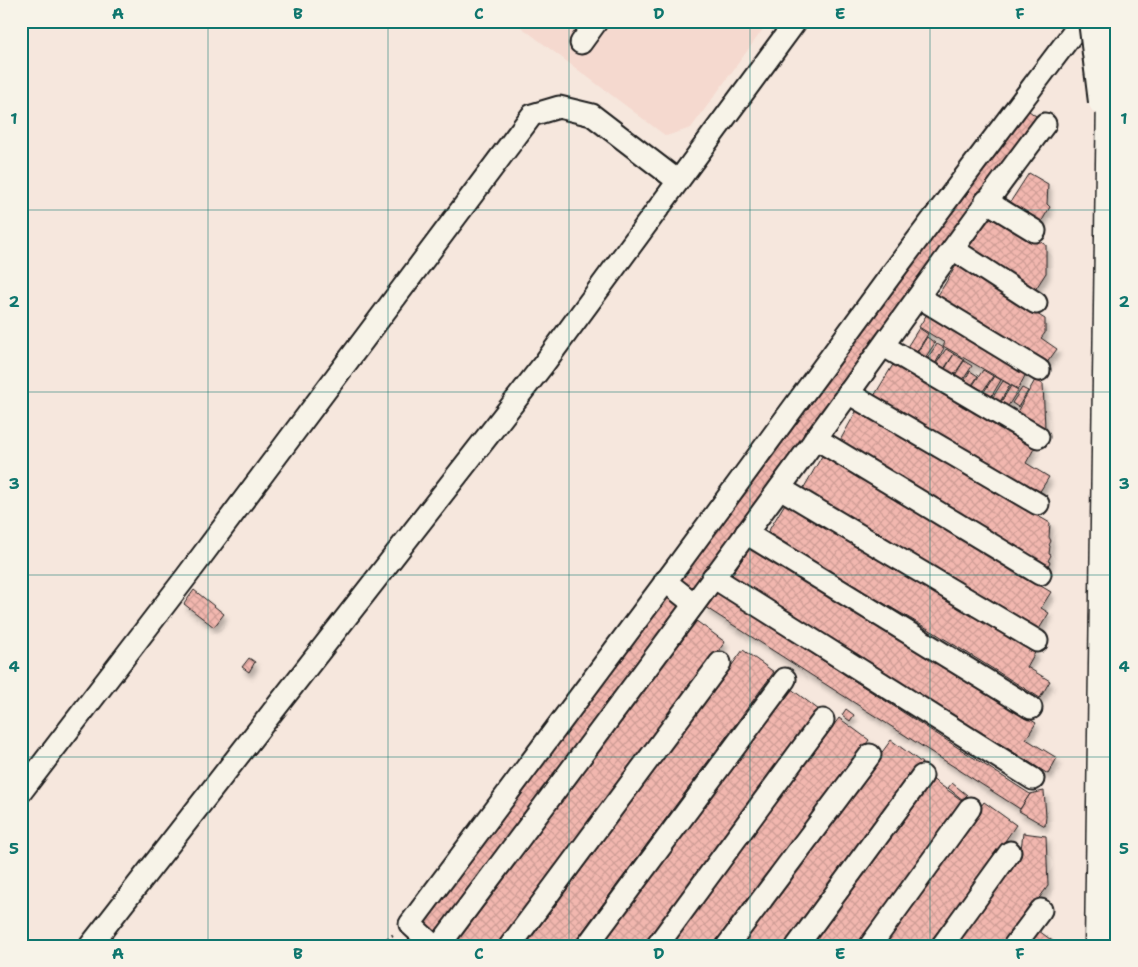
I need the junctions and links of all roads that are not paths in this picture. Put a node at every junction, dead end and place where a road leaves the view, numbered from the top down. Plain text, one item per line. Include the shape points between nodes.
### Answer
1 (597, 21) edge
2 (796, 21) edge
3 (1082, 21) edge
4 (1092, 21) edge
5 (1112, 21) edge
6 (581, 43) dead end
7 (1045, 124) dead end
8 (678, 180) junction
9 (1111, 185) junction
10 (986, 202) junction
11 (1035, 232) dead end
12 (953, 249) junction
13 (919, 297) junction
14 (1036, 302) dead end
15 (884, 346) junction
16 (1039, 370) dead end
17 (848, 393) junction
18 (1038, 437) dead end
19 (814, 438) junction
20 (780, 488) junction
21 (1038, 504) dead end
22 (746, 533) junction
23 (1040, 574) dead end
24 (713, 577) junction
25 (665, 581) junction
26 (694, 604) junction
27 (1037, 640) dead end
28 (720, 663) dead end
29 (785, 679) dead end
30 (1031, 708) dead end
31 (823, 720) dead end
32 (870, 755) dead end
33 (922, 776) dead end
34 (1033, 779) dead end
35 (21, 792) edge
36 (970, 808) dead end
37 (1010, 852) dead end
38 (1041, 910) dead end
39 (90, 946) edge
40 (434, 946) edge
41 (439, 946) edge
42 (510, 946) edge
43 (587, 946) edge
44 (657, 946) edge
45 (727, 946) edge
46 (797, 946) edge
47 (870, 946) edge
48 (942, 946) edge
49 (1014, 946) edge
50 (1098, 946) edge

1 - 6 lane
2 - 8 lane
3 - 25 lane
4 - 9 main road, bridge
5 - 9 highway, bridge
7 - 10 lane
8 - 35 lane via 592,115 559,107 532,115
8 - 39 lane via 543,365
9 - 50 highway, bridge
10 - 11 lane
10 - 12 lane
12 - 13 lane
12 - 14 lane
13 - 15 lane
13 - 16 lane
15 - 17 lane
15 - 18 lane
17 - 19 lane
17 - 21 lane
19 - 20 lane
19 - 23 lane
20 - 22 lane
20 - 27 lane
22 - 24 lane
22 - 30 lane
24 - 26 lane
24 - 34 lane
25 - 26 lane
25 - 40 lane via 410,924
26 - 41 lane
28 - 42 lane
29 - 43 lane
31 - 44 lane
32 - 45 lane
33 - 46 lane
36 - 47 lane
37 - 48 lane
38 - 49 lane

